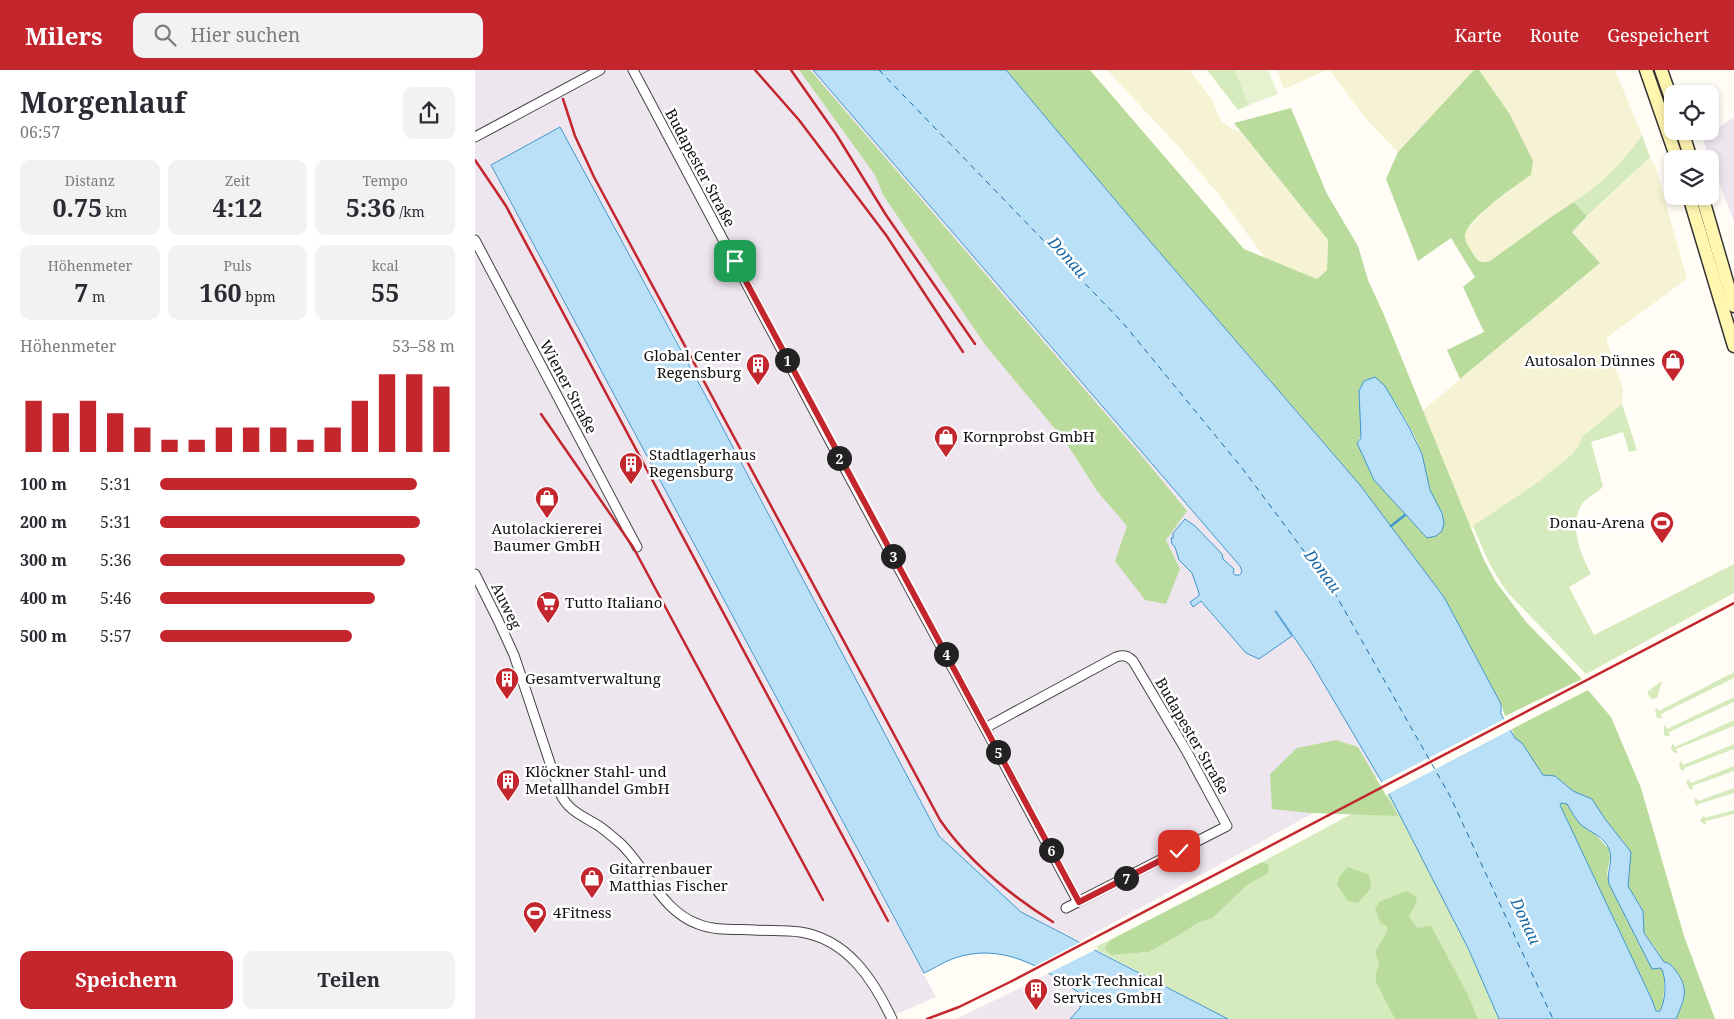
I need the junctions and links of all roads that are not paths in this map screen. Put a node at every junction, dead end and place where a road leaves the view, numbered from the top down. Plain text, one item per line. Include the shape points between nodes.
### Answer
1 (600, 70) edge
2 (633, 70) edge
3 (1646, 70) edge
4 (1661, 70) edge
5 (1666, 85) edge
6 (475, 137) edge
7 (1674, 150) edge
8 (1692, 205) edge
9 (1705, 205) edge
10 (475, 240) edge
11 (1734, 306) edge
12 (1734, 346) edge
13 (637, 546) dead end
14 (475, 574) edge
15 (985, 728) junction
16 (1079, 902) junction
17 (1066, 908) dead end
18 (893, 1019) edge

1 - 6 street
2 - 15 street, Budapester Straße
3 - 7 main road
4 - 5 main road
8 - 12 main road
9 - 11 main road
10 - 13 street, Wiener Straße
14 - 18 street, Auweg via 512,650 563,800 575,813 599,826 625,848 670,906 683,917 714,928 799,932 813,935 843,950 866,973
15 - 16 street, Budapester Straße
15 - 16 street, Budapester Straße via 1116,657 1128,657 1187,752 1227,826
16 - 17 street, Budapester Straße

